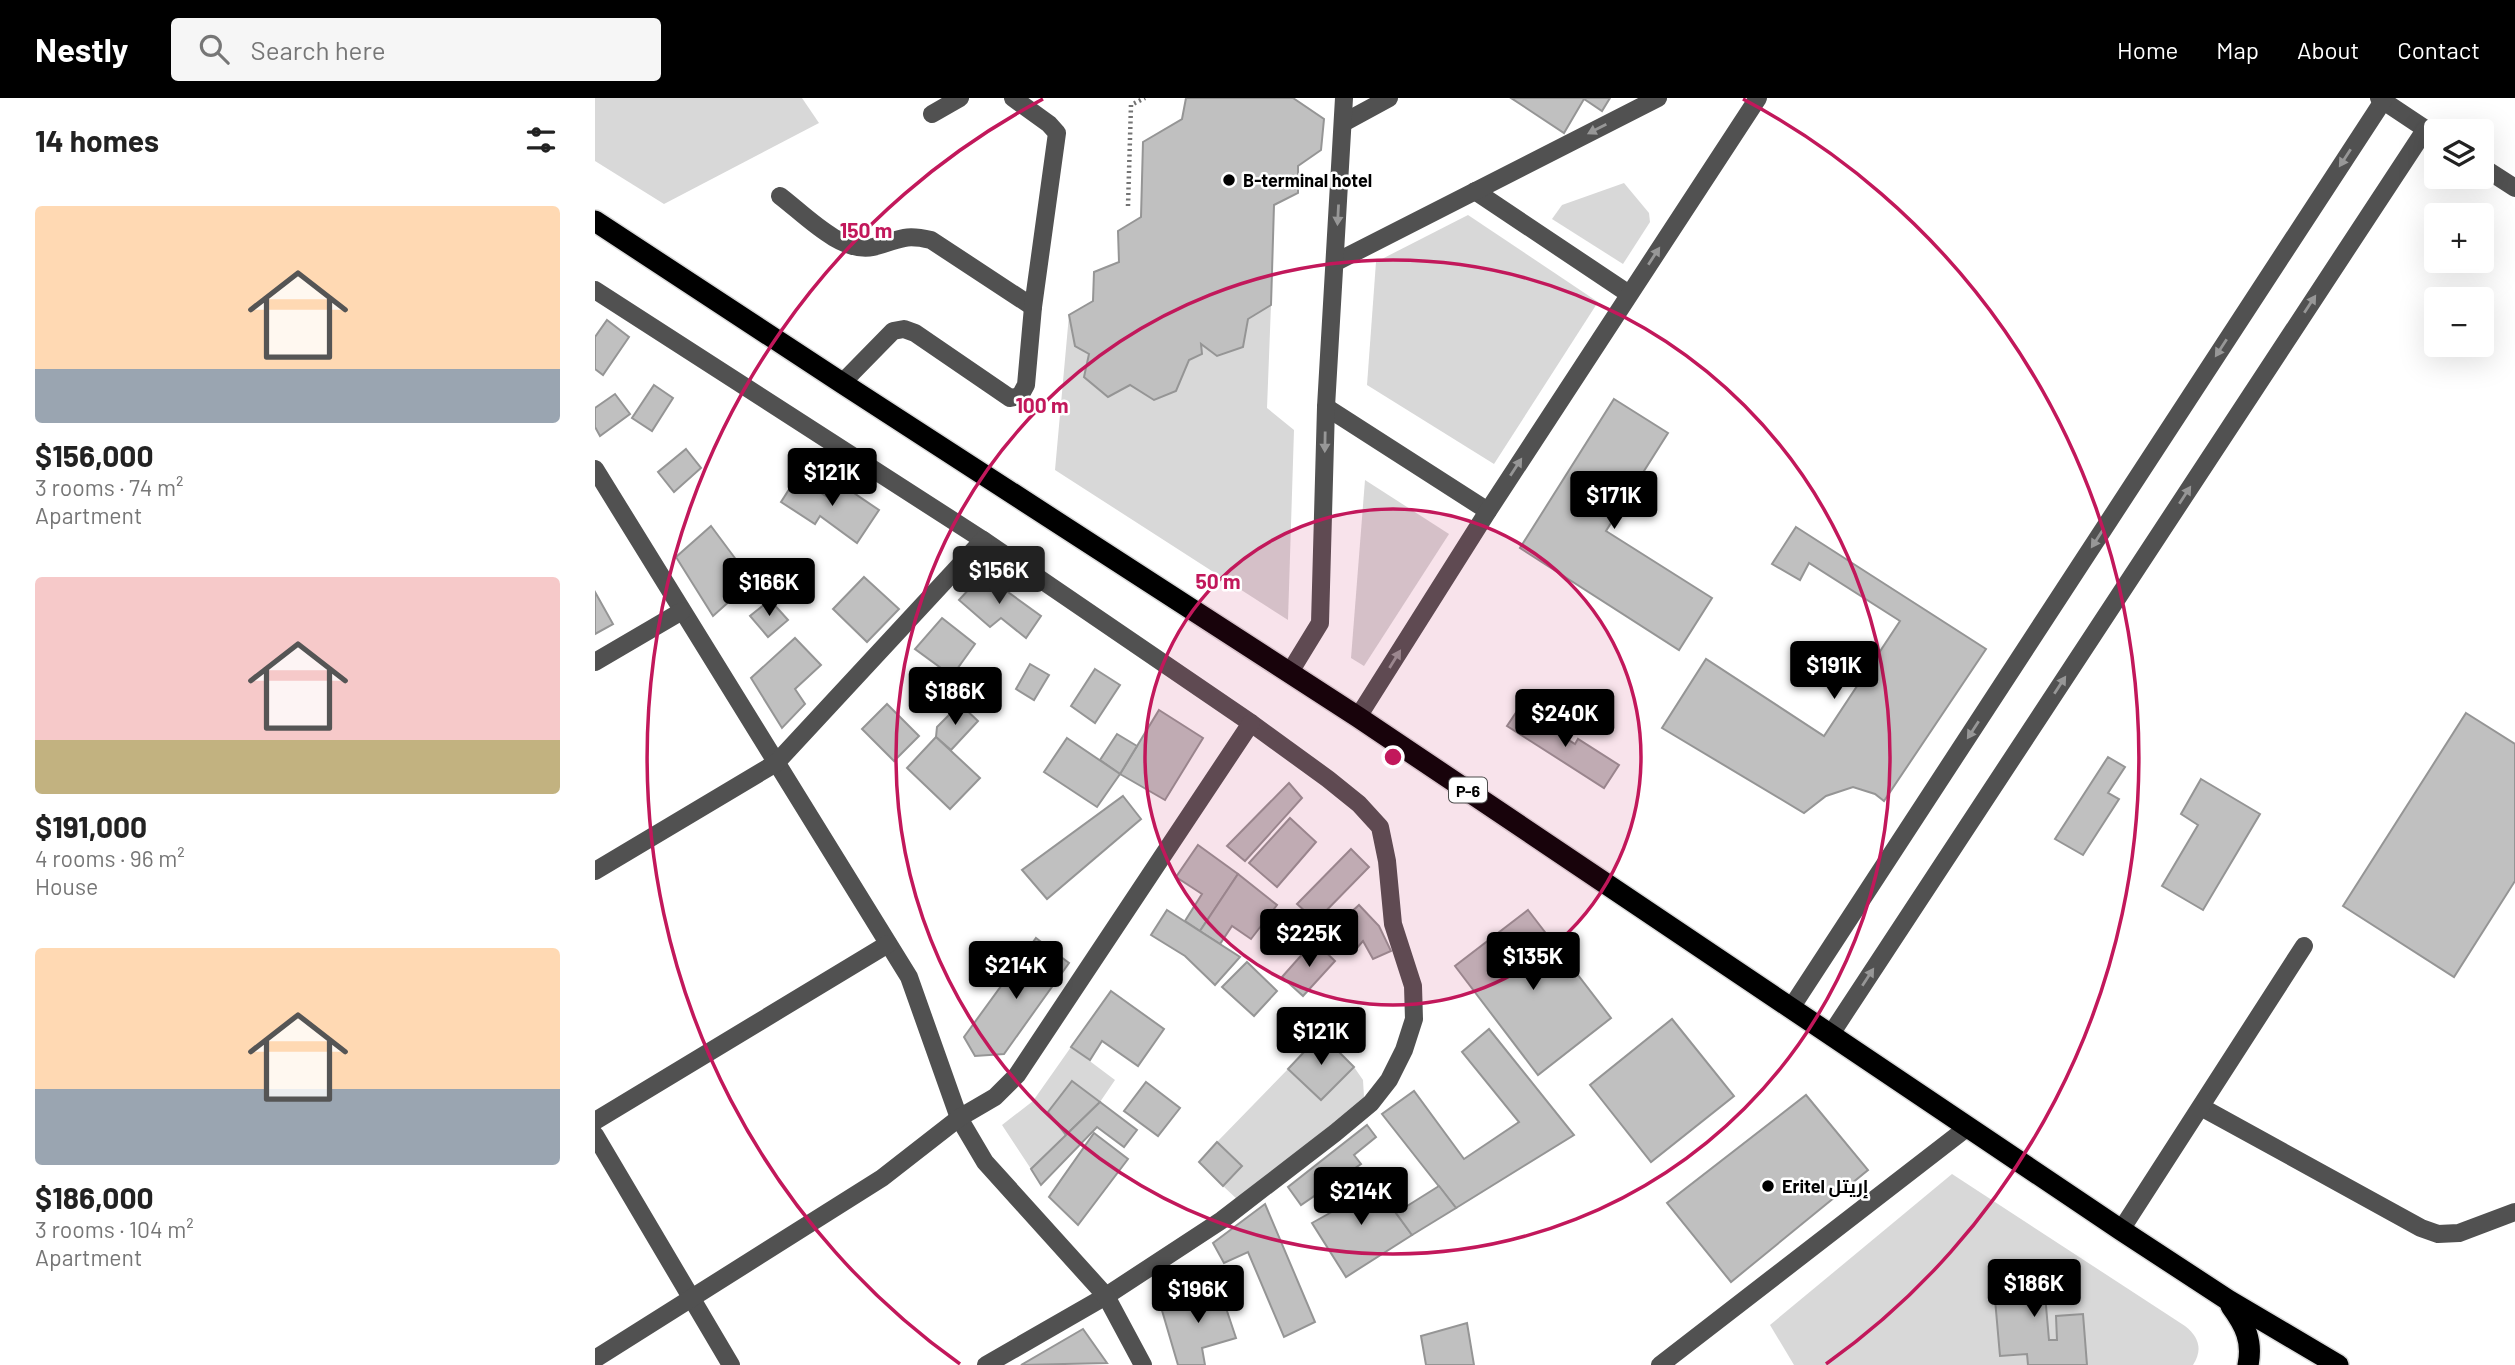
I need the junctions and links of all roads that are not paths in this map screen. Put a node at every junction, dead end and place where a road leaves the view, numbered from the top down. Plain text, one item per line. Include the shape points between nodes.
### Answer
1 (960, 98) edge
2 (1013, 98) edge
3 (1344, 98) edge
4 (1389, 98) edge
5 (1658, 98) edge
6 (1758, 98) edge
7 (2381, 99) edge
8 (932, 114) dead end
9 (1343, 122) junction
10 (2424, 128) edge
11 (2424, 144) edge
12 (2494, 174) edge
13 (2515, 188) edge
14 (1475, 191) junction
15 (780, 196) dead end
16 (595, 220) edge
17 (1336, 262) junction
18 (595, 290) edge
19 (1629, 294) junction
20 (1033, 307) junction
21 (842, 383) junction
22 (1326, 407) junction
23 (595, 469) edge
24 (1488, 511) junction
25 (983, 540) junction
26 (683, 611) junction
27 (595, 662) edge
28 (1290, 672) junction
29 (1358, 716) junction
30 (1251, 723) junction
31 (776, 763) junction
32 (595, 872) edge
33 (888, 943) junction
34 (2304, 946) dead end
35 (1791, 1008) junction
36 (1831, 1034) junction
37 (2201, 1107) junction
38 (959, 1118) junction
39 (595, 1121) edge
40 (1969, 1128) junction
41 (595, 1135) edge
42 (2515, 1212) edge
43 (2121, 1230) junction
44 (1106, 1296) junction
45 (692, 1299) junction
46 (2228, 1300) junction
47 (595, 1359) edge
48 (731, 1365) edge
49 (986, 1365) edge
50 (1143, 1365) edge
51 (1660, 1365) edge
52 (2248, 1365) edge
53 (2338, 1365) edge

1 - 8 street
2 - 20 street via 1057,133
3 - 9 street
4 - 9 street
5 -> 14 street
19 -> 6 street
7 - 10 street
7 -> 35 street
9 -> 17 street
36 -> 11 street
12 - 13 street
14 - 17 street
14 - 19 street
15 - 20 street via 840,242 858,248 901,237 930,240
16 - 21 highway, P-6
17 - 22 street
18 - 25 street
24 -> 19 street
20 - 21 street via 1026,385 1020,396 1010,398 904,330 893,331
21 - 28 highway, P-6
22 - 24 street
22 -> 28 street via 1320,623
23 - 26 street
29 -> 24 street
25 - 30 street
25 - 31 street
26 - 27 street
26 - 31 street
28 - 29 highway, P-6
29 - 35 highway, P-6
30 - 38 street via 1017,1075 995,1097
30 - 44 street via 1328,779 1380,827 1393,924 1413,986 1414,1018 1389,1080 1371,1102 1222,1220
31 - 32 street
31 - 33 street
33 - 38 street via 909,977
33 - 39 street
34 - 37 street
35 - 36 highway, P-6
36 - 40 highway, P-6
37 - 42 street via 2438,1234 2459,1233
37 - 43 street
38 - 44 street via 985,1161
38 - 45 street via 882,1178
40 - 43 highway, P-6
40 - 51 street
41 - 45 street
43 - 46 highway, P-6
44 - 49 street
44 - 50 street
45 - 47 street
45 - 48 street
46 - 52 highway, P-6 via 2245,1325 2250,1343
46 - 53 highway, P-6

